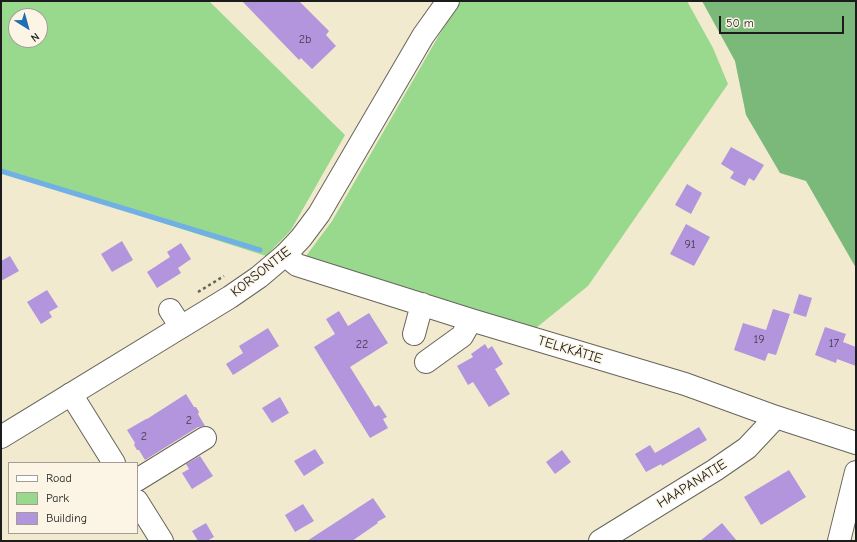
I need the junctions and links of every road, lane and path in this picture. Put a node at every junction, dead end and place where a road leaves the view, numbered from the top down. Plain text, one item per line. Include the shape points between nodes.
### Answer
1 (448, 1) edge
2 (285, 256) junction
3 (422, 304) junction
4 (471, 320) junction
5 (414, 334) dead end
6 (426, 362) dead end
7 (71, 394) junction
8 (776, 417) junction
9 (1, 437) edge
10 (206, 438) dead end
11 (856, 443) edge
12 (113, 462) edge
13 (856, 472) edge
14 (138, 479) edge
15 (138, 502) edge
16 (162, 541) edge
17 (600, 541) edge
18 (839, 541) edge

1 - 2 street, KORSONTIE via 423,36 319,214
2 - 3 street, TELKKÄTIE via 297,265
2 - 7 street, KORSONTIE via 230,297 175,318
3 - 4 street, TELKKÄTIE
3 - 5 street
4 - 6 street via 462,336
4 - 8 street, TELKKÄTIE via 685,384
7 - 9 street, KORSONTIE
7 - 12 street
8 - 11 street, TELKKÄTIE
8 - 17 street, HAAPANATIE via 747,448
10 - 14 street
13 - 18 street
15 - 16 street

